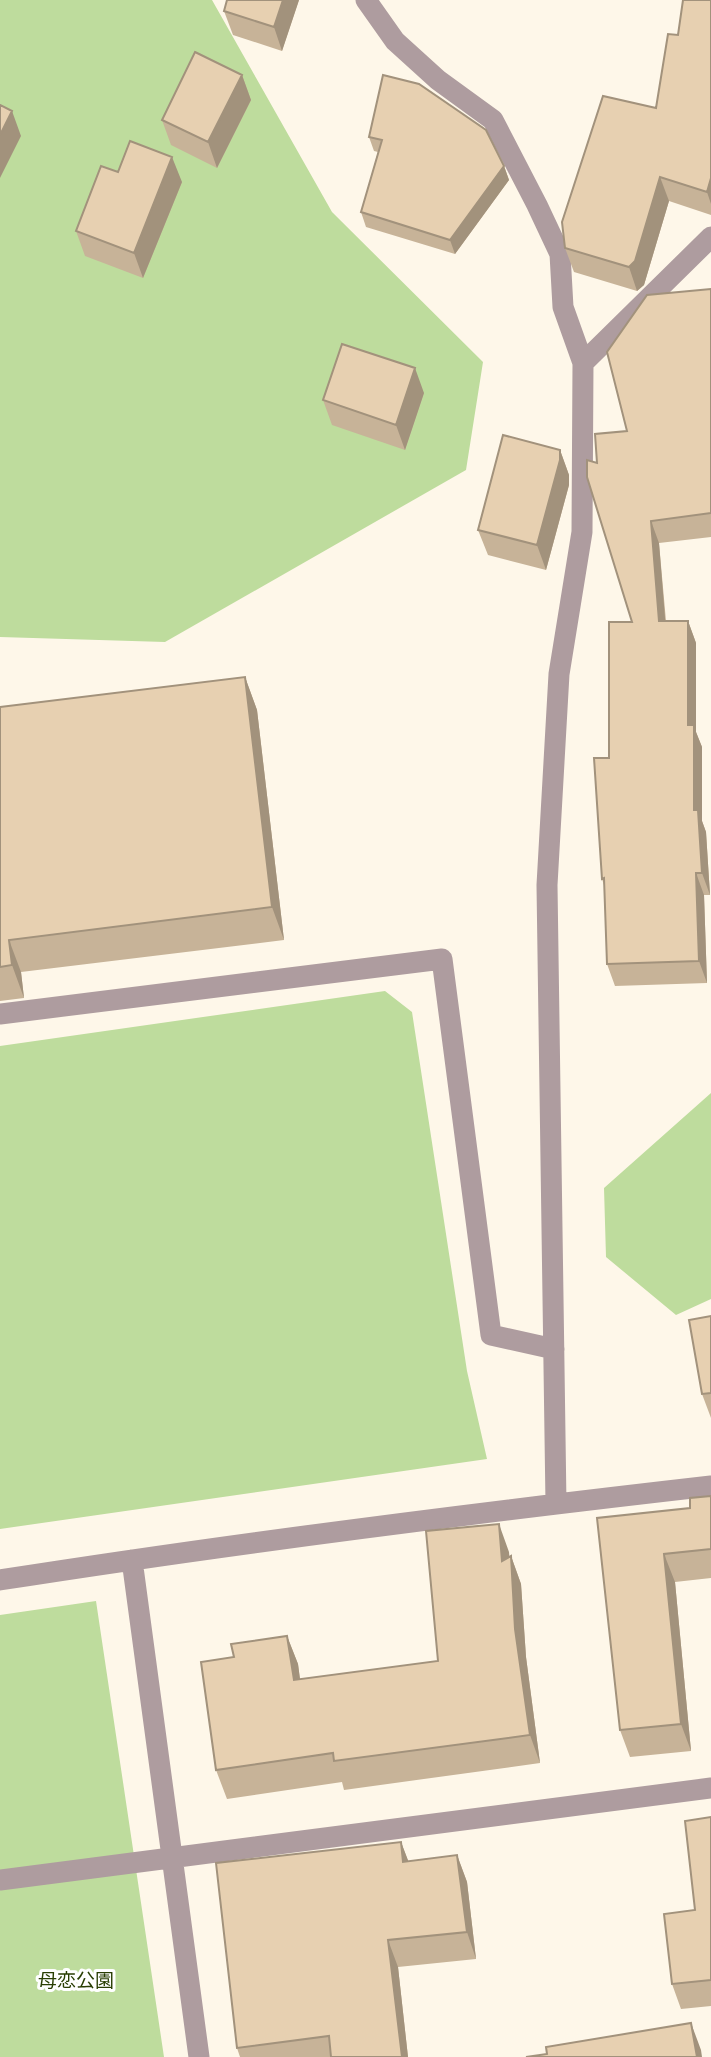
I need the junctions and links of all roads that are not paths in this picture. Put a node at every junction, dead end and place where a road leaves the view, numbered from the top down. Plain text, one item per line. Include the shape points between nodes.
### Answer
1 (366, 0) edge
2 (711, 237) edge
3 (583, 363) junction
4 (0, 1014) edge
5 (554, 1349) junction
6 (711, 1486) edge
7 (556, 1504) junction
8 (132, 1560) junction
9 (0, 1580) edge
10 (711, 1788) edge
11 (172, 1857) junction
12 (0, 1880) edge
13 (199, 2057) edge

1 - 3 street via 396,41 493,120 560,254 563,307
2 - 3 street
3 - 5 street via 582,532 559,674 547,885
4 - 5 street via 442,958 491,1335
5 - 7 street
6 - 7 street
7 - 8 street
8 - 9 street
8 - 11 street
10 - 11 street
11 - 12 street
11 - 13 street

